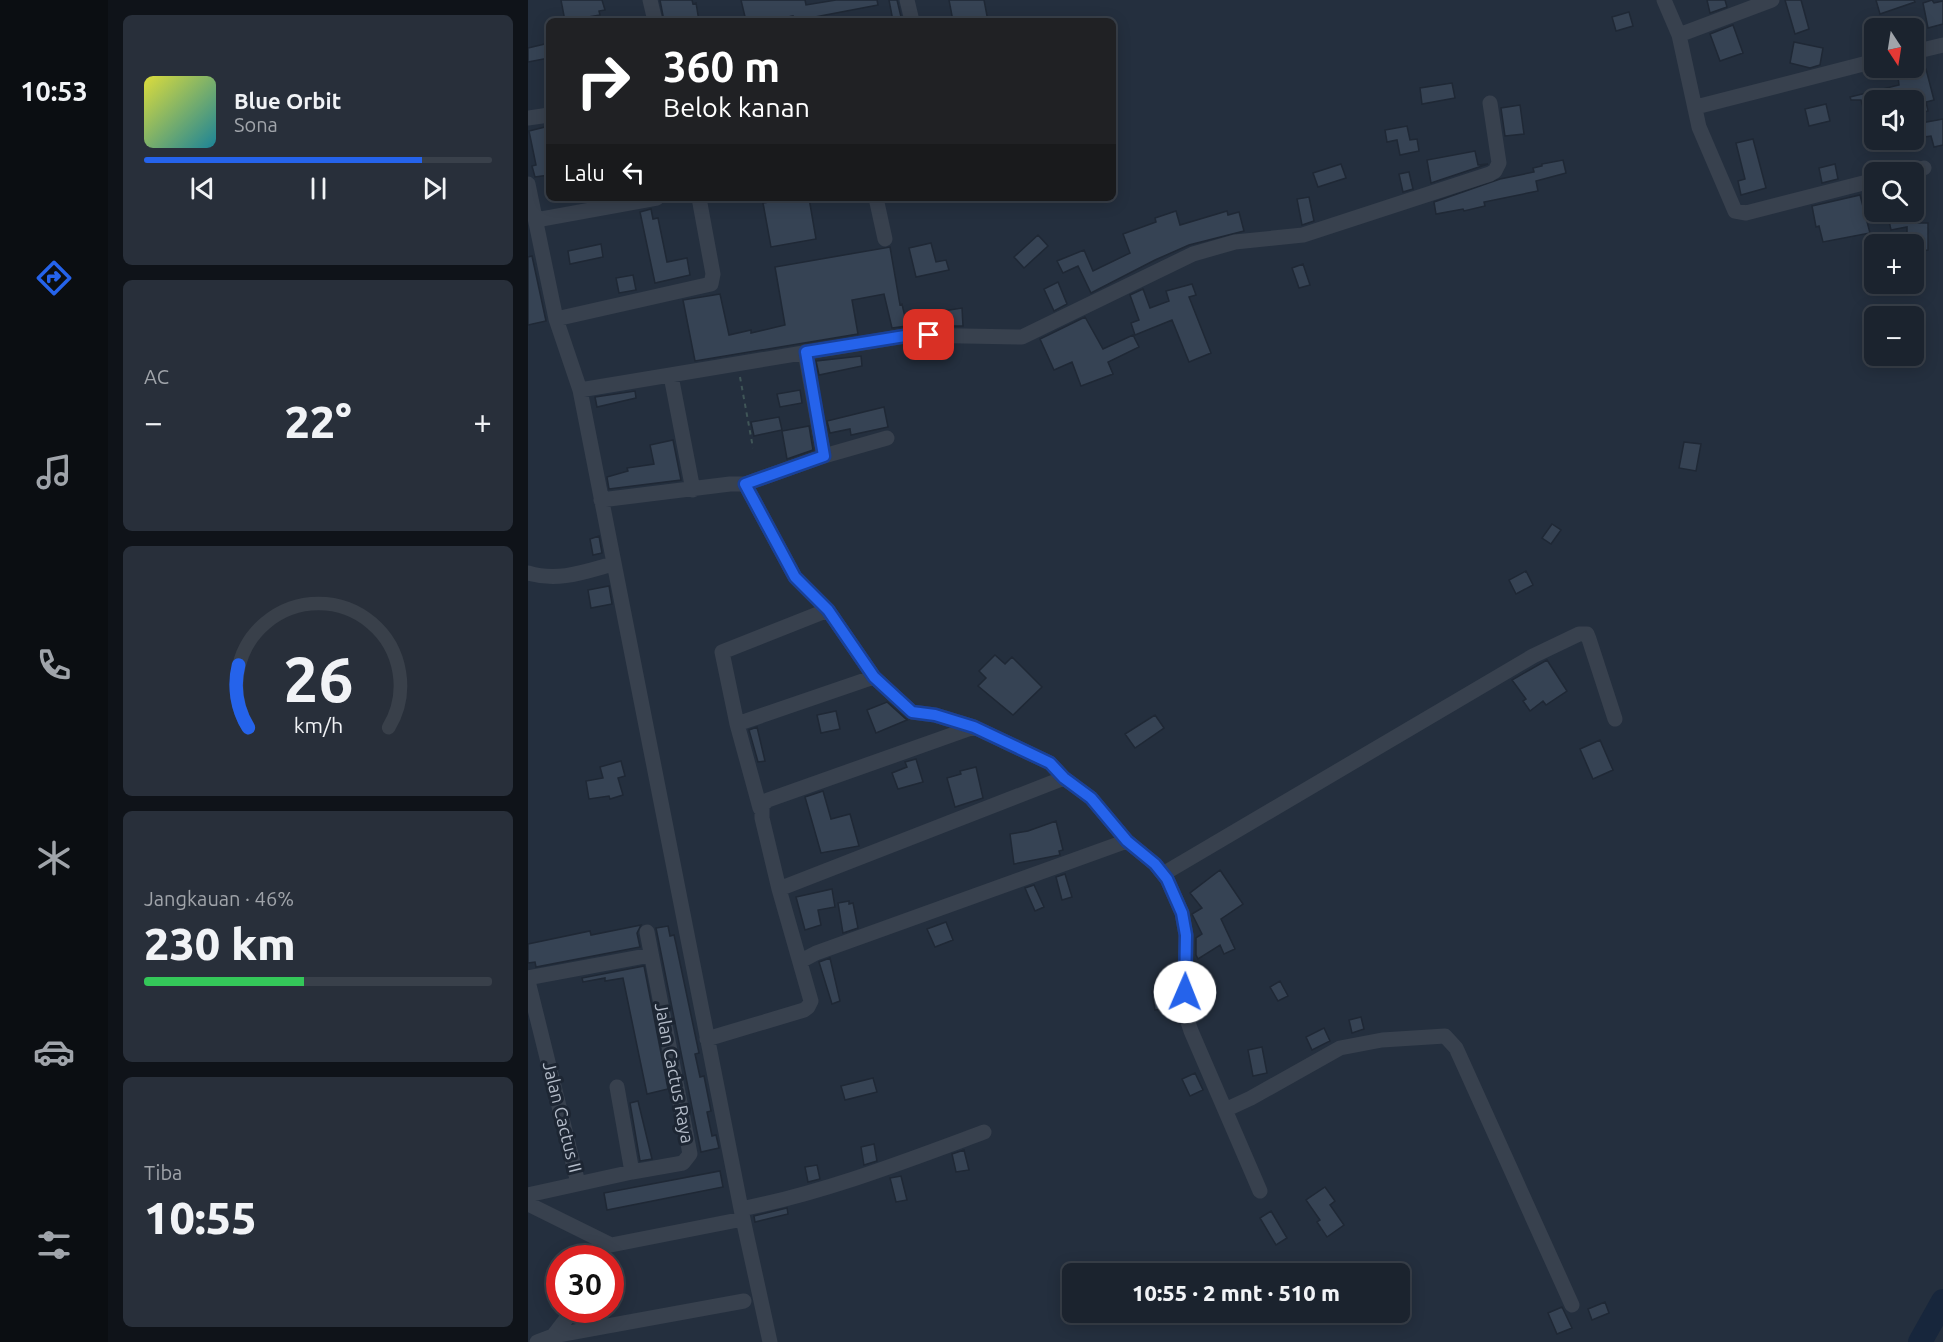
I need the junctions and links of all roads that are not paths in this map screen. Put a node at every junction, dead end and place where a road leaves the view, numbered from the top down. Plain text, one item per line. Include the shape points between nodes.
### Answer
1 (650, 0) edge
2 (907, 0) edge
3 (1664, 0) edge
4 (1772, 0) edge
5 (654, 18) edge
6 (911, 18) edge
7 (1679, 35) junction
8 (1943, 45) edge
9 (1924, 50) edge
10 (1864, 64) edge
11 (1490, 104) dead end
12 (1696, 107) junction
13 (546, 115) edge
14 (528, 118) edge
15 (1864, 183) edge
16 (528, 184) edge
17 (640, 201) edge
18 (700, 201) edge
19 (877, 201) edge
20 (536, 219) junction
21 (885, 239) dead end
22 (556, 319) junction
23 (806, 352) junction
24 (671, 376) junction
25 (580, 390) junction
26 (887, 438) dead end
27 (824, 456) junction
28 (745, 484) junction
29 (693, 490) junction
30 (601, 500) junction
31 (613, 564) junction
32 (528, 573) edge
33 (828, 610) junction
34 (874, 677) junction
35 (1615, 719) dead end
36 (737, 724) junction
37 (974, 727) junction
38 (1064, 778) junction
39 (760, 808) junction
40 (1127, 841) junction
41 (1162, 874) junction
42 (779, 889) junction
43 (647, 932) dead end
44 (651, 955) junction
45 (801, 961) junction
46 (528, 980) edge
47 (707, 1039) junction
48 (617, 1088) dead end
49 (1225, 1110) junction
50 (984, 1132) dead end
51 (632, 1172) junction
52 (578, 1183) junction
53 (1260, 1191) dead end
54 (528, 1195) edge
55 (528, 1204) edge
56 (742, 1214) junction
57 (599, 1245) edge
58 (624, 1248) edge
59 (744, 1301) dead end
60 (1572, 1305) dead end
61 (564, 1323) edge
62 (554, 1339) edge
63 (537, 1342) edge
64 (770, 1342) edge

1 - 5 street
2 - 6 street
3 - 7 street
4 - 7 street
7 - 12 street
8 - 9 street
10 - 12 street
11 - 23 street via 1499,163 1490,174 1303,235 1235,242 1193,254 1022,337 920,334
12 - 15 street via 1699,127 1731,203 1740,214
13 - 14 street
16 - 20 street
17 - 20 street
18 - 22 street via 714,274 711,284
19 - 21 street
20 - 22 street
22 - 25 street
23 - 24 street
23 - 27 street
24 - 25 street
24 - 29 street
25 - 30 street
26 - 27 street
27 - 28 street
28 - 29 street
28 - 33 street via 795,577
29 - 30 street
30 - 31 street
31 - 32 street via 557,578
31 - 47 street
33 - 34 street
33 - 36 street via 722,652
34 - 36 street
34 - 37 street via 912,712
35 - 41 street via 1587,634 1579,634 1533,656
36 - 39 street
37 - 38 street via 1050,763
37 - 39 street via 768,800
38 - 40 street via 1091,798
38 - 42 street
39 - 42 street
40 - 41 street
40 - 45 street
41 - 49 street via 1182,913 1186,935 1185,1013
42 - 45 street
43 - 44 street, Jalan Cactus Raya
44 - 46 street
44 - 51 street, Jalan Cactus Raya via 690,1154 683,1163
45 - 47 street via 811,1001 808,1008
46 - 52 street, Jalan Cactus II
47 - 56 street
48 - 51 street
49 - 53 street
49 - 60 street via 1340,1048 1382,1040 1445,1036 1456,1048
50 - 56 street via 872,1175
51 - 52 street, Jalan Cactus Raya
52 - 54 street, Jalan Cactus Raya
55 - 57 street via 548,1212
56 - 58 street
56 - 64 street
59 - 62 street
61 - 62 street
62 - 63 street

